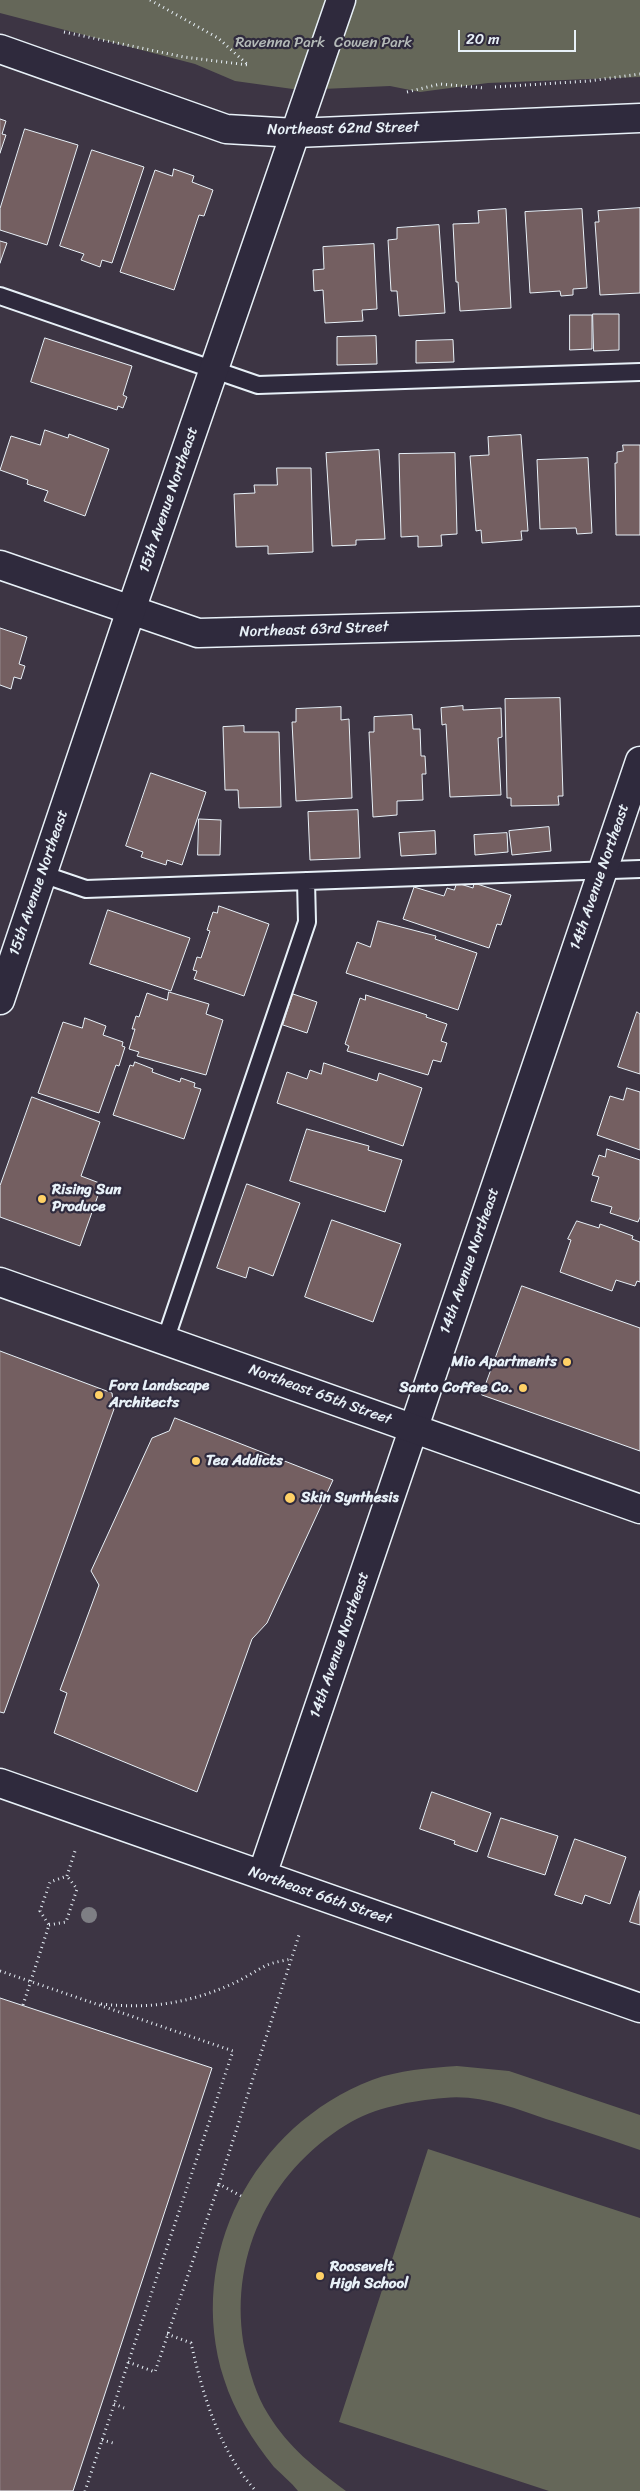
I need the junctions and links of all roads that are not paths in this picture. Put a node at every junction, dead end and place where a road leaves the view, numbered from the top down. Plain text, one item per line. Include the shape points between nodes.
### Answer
1 (341, 0) edge
2 (0, 49) edge
3 (640, 118) edge
4 (296, 133) junction
5 (0, 296) edge
6 (214, 370) junction
7 (640, 372) edge
8 (0, 566) edge
9 (131, 610) junction
10 (640, 621) edge
11 (640, 760) edge
12 (640, 869) edge
13 (602, 870) junction
14 (42, 874) junction
15 (306, 881) junction
16 (0, 1000) edge
17 (0, 1282) edge
18 (166, 1340) junction
19 (414, 1429) junction
20 (640, 1509) edge
21 (0, 1783) edge
22 (262, 1875) junction
23 (640, 2008) edge

1 - 4 street, 15th Avenue Northeast
2 - 4 street, Northeast 62nd Street via 226,129
3 - 4 street, Northeast 62nd Street
4 - 6 street, 15th Avenue Northeast
5 - 6 lane
6 - 7 lane via 258,385
6 - 9 street, 15th Avenue Northeast
8 - 9 street, Northeast 63rd Street
9 - 10 street, Northeast 63rd Street via 198,633
9 - 14 street, 15th Avenue Northeast
11 - 13 street, 14th Avenue Northeast
12 - 13 lane
13 - 15 lane
13 - 19 street, 14th Avenue Northeast
14 - 15 lane via 86,889
14 - 16 street, 15th Avenue Northeast
15 - 18 lane via 307,922
17 - 18 street, Northeast 65th Street
18 - 19 street, Northeast 65th Street
19 - 20 street, Northeast 65th Street
19 - 22 street, 14th Avenue Northeast
21 - 22 street, Northeast 66th Street
22 - 23 street, Northeast 66th Street

